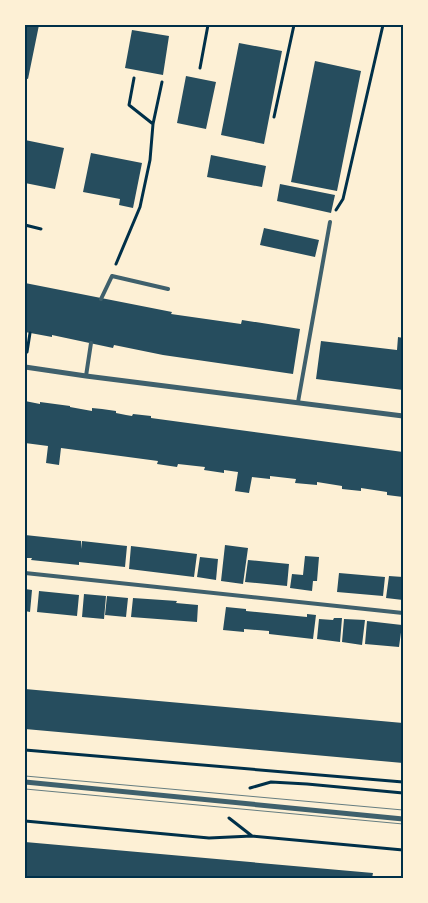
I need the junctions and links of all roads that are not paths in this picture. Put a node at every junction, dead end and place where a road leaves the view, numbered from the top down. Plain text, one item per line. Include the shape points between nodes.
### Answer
1 (330, 222) road end
2 (168, 289) dead end
3 (101, 299) dead end
4 (91, 343) dead end
5 (25, 367) edge
6 (86, 376) junction
7 (298, 402) junction
8 (403, 416) edge
9 (25, 573) edge
10 (403, 613) edge
11 (25, 782) edge
12 (403, 818) edge

1 - 7 lane
2 - 3 lane via 112,276
4 - 6 lane
5 - 6 street
6 - 7 street
7 - 8 street
9 - 10 lane
11 - 12 street

